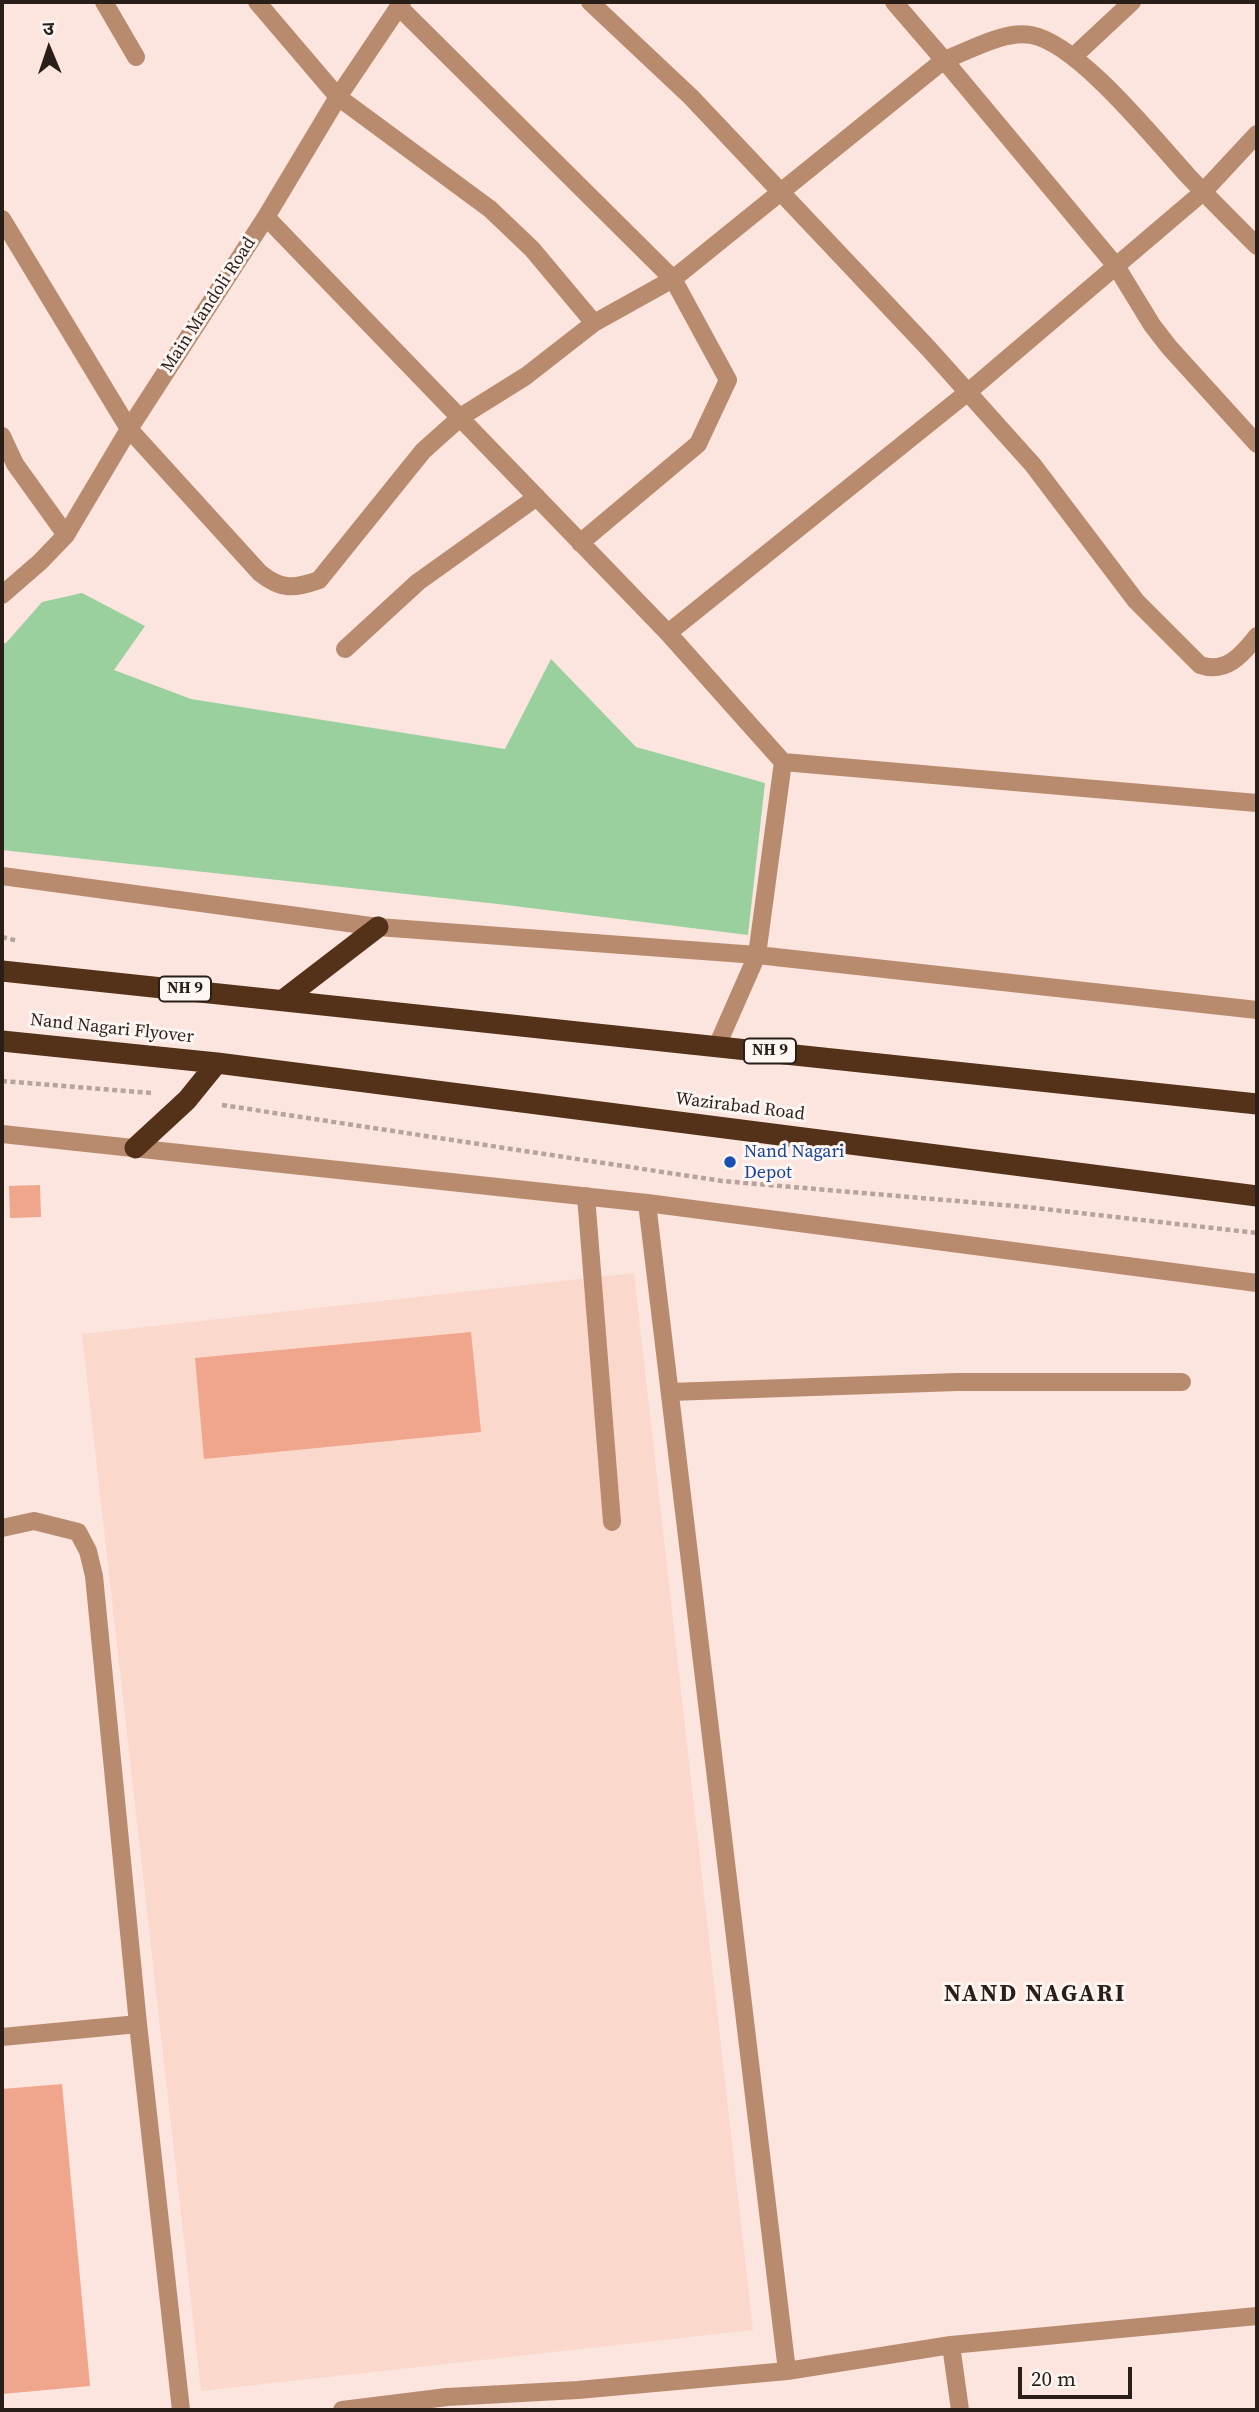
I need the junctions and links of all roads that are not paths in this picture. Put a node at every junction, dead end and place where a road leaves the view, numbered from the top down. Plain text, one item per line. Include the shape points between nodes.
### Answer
1 (104, 2) edge
2 (257, 2) edge
3 (590, 2) edge
4 (894, 2) edge
5 (1132, 2) edge
6 (400, 4) edge
7 (136, 57) dead end
8 (1073, 57) junction
9 (944, 60) junction
10 (338, 97) junction
11 (1257, 134) edge
12 (780, 190) junction
13 (1203, 192) junction
14 (267, 217) junction
15 (2, 219) edge
16 (1257, 246) edge
17 (1115, 266) junction
18 (673, 279) junction
19 (594, 323) junction
20 (968, 392) junction
21 (462, 416) junction
22 (129, 429) junction
23 (2, 436) edge
24 (1257, 444) edge
25 (537, 497) junction
26 (66, 535) junction
27 (580, 543) junction
28 (2, 595) edge
29 (668, 632) junction
30 (1257, 636) edge
31 (345, 649) dead end
32 (783, 762) junction
33 (1257, 803) edge
34 (2, 876) edge
35 (378, 927) junction
36 (757, 955) junction
37 (2, 971) edge
38 (283, 1000) junction
39 (1257, 1010) edge
40 (2, 1041) edge
41 (717, 1046) junction
42 (217, 1063) junction
43 (1257, 1104) edge
44 (2, 1134) edge
45 (135, 1148) junction
46 (586, 1196) junction
47 (1257, 1196) edge
48 (647, 1203) junction
49 (1257, 1283) edge
50 (1182, 1382) dead end
51 (670, 1392) junction
52 (612, 1522) dead end
53 (2, 1528) edge
54 (138, 2024) junction
55 (2, 2038) edge
56 (1257, 2316) edge
57 (951, 2345) junction
58 (787, 2371) junction
59 (447, 2403) edge
60 (181, 2410) edge
61 (342, 2410) edge
62 (960, 2410) edge

1 - 7 street
2 - 10 street
3 - 12 street via 691,97
4 - 9 street
5 - 8 street
6 - 10 street, Main Mandoli Road
6 - 18 street
8 - 9 street via 1050,41 1013,35
8 - 13 street
9 - 12 street
9 - 17 street
10 - 14 street, Main Mandoli Road
10 - 19 street via 490,209 532,249
11 - 13 street
12 - 18 street
12 - 20 street
13 - 16 street
13 - 17 street
14 - 21 street
14 - 22 street, Main Mandoli Road
15 - 22 street
17 - 20 street
17 - 24 street via 1163,340
18 - 19 street
18 - 27 street via 729,380 698,444
19 - 21 street via 526,376
20 - 29 street
20 - 30 street via 1033,465 1136,601 1200,665 1213,670 1230,664
21 - 22 street via 423,451 319,580 298,588 276,586 260,573
21 - 25 street
22 - 26 street, Main Mandoli Road
23 - 26 street via 15,464
25 - 27 street
25 - 31 street via 418,582
26 - 28 street, Main Mandoli Road
27 - 29 street
29 - 32 street
32 - 33 street
32 - 36 street
34 - 35 street
35 - 36 street
35 - 38 highway
36 - 39 street
36 - 41 street
37 - 38 highway, NH 9
38 - 41 highway, NH 9
40 - 42 highway, Nand Nagari Flyover
41 - 43 highway, NH 9
42 - 45 highway via 187,1100
42 - 47 highway, Wazirabad Road
44 - 45 street
45 - 46 street
46 - 48 street
46 - 52 street
48 - 49 street
48 - 51 street
50 - 51 street via 957,1382
51 - 58 street
53 - 54 street via 34,1521 57,1524 78,1532 88,1550
54 - 55 street
54 - 60 street
56 - 57 street
57 - 58 street
57 - 62 street
58 - 59 street
59 - 61 street

